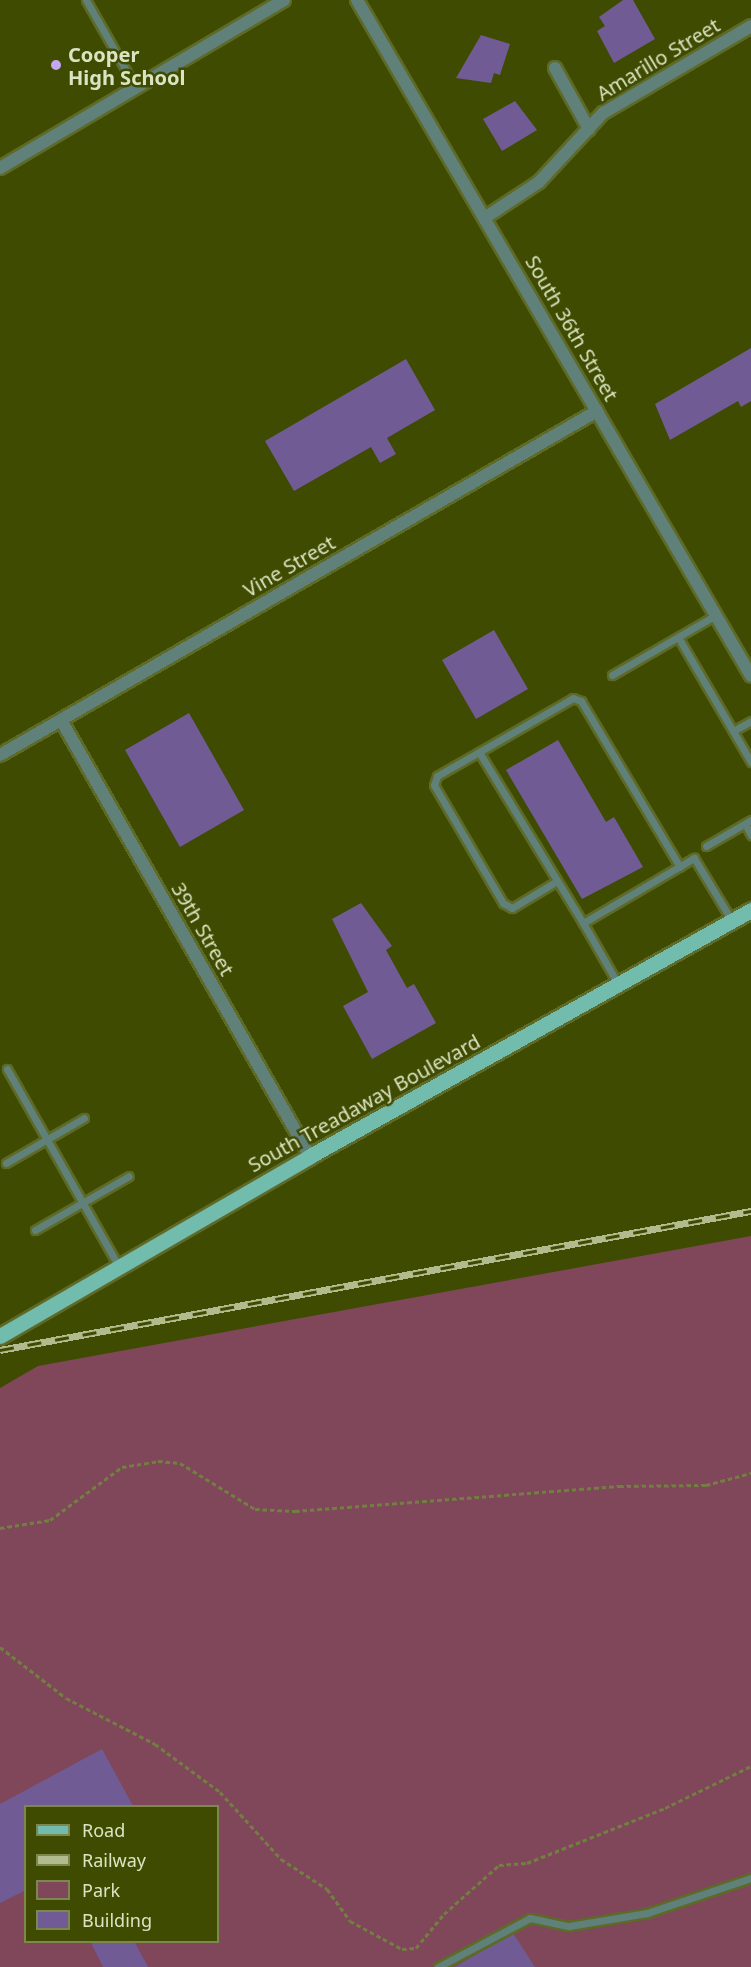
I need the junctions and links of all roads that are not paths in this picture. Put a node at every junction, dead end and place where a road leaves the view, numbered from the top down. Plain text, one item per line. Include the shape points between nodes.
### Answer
1 (86, 0) edge
2 (284, 0) edge
3 (357, 0) edge
4 (751, 26) edge
5 (555, 68) dead end
6 (136, 88) junction
7 (589, 129) junction
8 (0, 168) edge
9 (486, 218) junction
10 (597, 411) junction
11 (716, 615) junction
12 (678, 637) junction
13 (612, 675) dead end
14 (751, 676) edge
15 (61, 720) junction
16 (751, 721) edge
17 (733, 731) junction
18 (479, 752) junction
19 (0, 755) edge
20 (751, 762) edge
21 (748, 822) edge
22 (751, 835) edge
23 (706, 846) dead end
24 (680, 867) junction
25 (557, 881) junction
26 (751, 910) edge
27 (732, 921) junction
28 (583, 923) junction
29 (618, 984) junction
30 (7, 1069) dead end
31 (84, 1118) dead end
32 (47, 1139) junction
33 (310, 1156) junction
34 (6, 1163) dead end
35 (129, 1176) dead end
36 (83, 1202) junction
37 (35, 1230) dead end
38 (119, 1267) junction
39 (3, 1330) edge
40 (751, 1878) edge
41 (438, 1967) edge

1 - 6 lane
2 - 6 street
3 - 9 street, South 36th Street
4 - 7 street, Amarillo Street via 622,100
5 - 7 street, Amarillo Street
6 - 8 street
7 - 9 street, Amarillo Street via 539,182
9 - 10 street, South 36th Street
10 - 11 street, South 36th Street
10 - 15 street, Vine Street
11 - 12 lane
11 - 14 street, South 36th Street
12 - 13 lane
12 - 17 lane
15 - 19 street, Vine Street
15 - 33 street, 39th Street
16 - 17 lane
17 - 20 lane
18 - 24 lane via 573,698 581,701
18 - 25 lane
18 - 25 lane via 437,776 434,784 503,903 512,908
21 - 22 lane
21 - 23 lane
24 - 27 lane via 694,858
24 - 28 lane
25 - 28 lane
26 - 27 main road, South Treadaway Boulevard
27 - 29 main road, South Treadaway Boulevard
28 - 29 lane
29 - 33 main road, South Treadaway Boulevard
30 - 32 lane
31 - 32 lane
32 - 34 lane
32 - 36 lane
33 - 38 main road, South Treadaway Boulevard
35 - 36 lane
36 - 37 lane
36 - 38 lane
38 - 39 main road, South Treadaway Boulevard
40 - 41 lane via 647,1913 569,1926 531,1918

